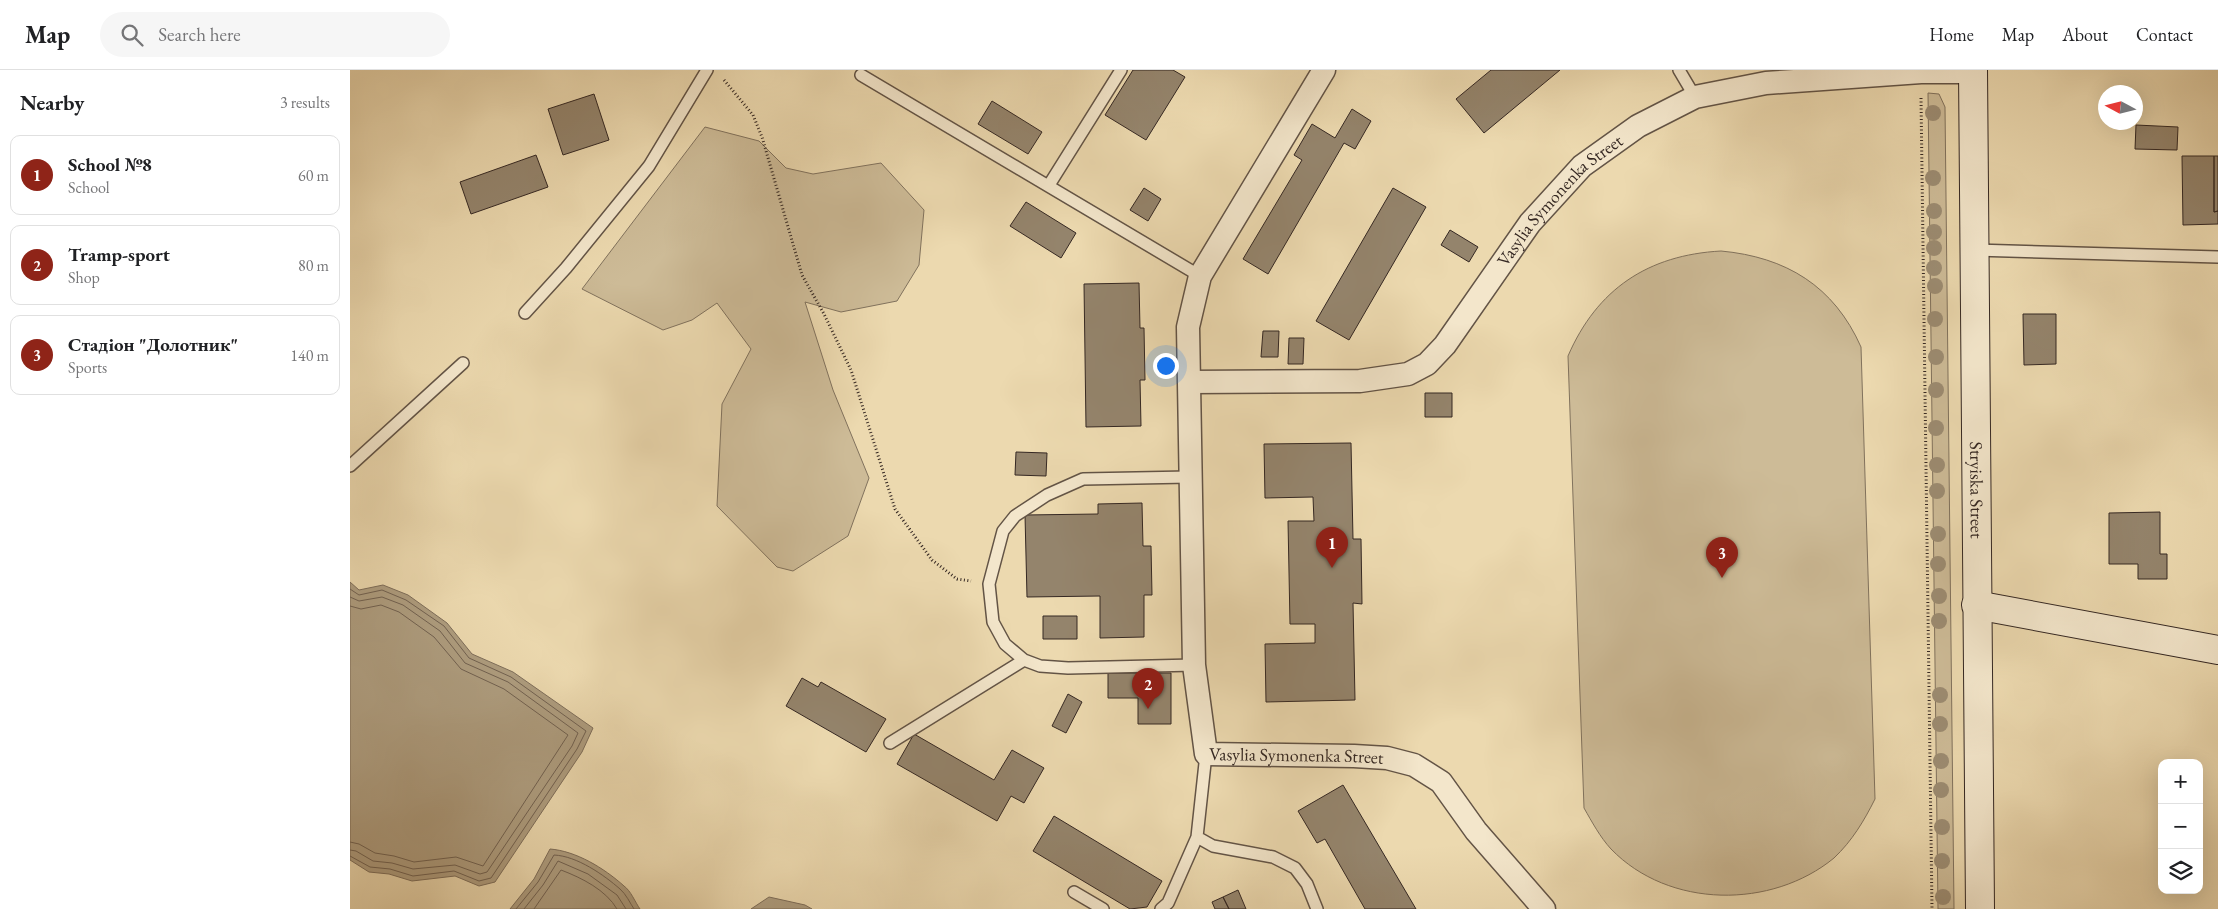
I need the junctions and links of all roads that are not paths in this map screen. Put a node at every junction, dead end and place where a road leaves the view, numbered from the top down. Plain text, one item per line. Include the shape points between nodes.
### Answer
1 (707, 70) edge
2 (1121, 70) edge
3 (1324, 70) edge
4 (1679, 70) edge
5 (1973, 71) edge
6 (861, 75) dead end
7 (1695, 97) junction
8 (1048, 185) junction
9 (1974, 250) junction
10 (2218, 258) edge
11 (1200, 276) junction
12 (525, 313) dead end
13 (463, 363) dead end
14 (1190, 382) junction
15 (350, 466) edge
16 (1189, 477) junction
17 (1976, 605) junction
18 (2218, 650) edge
19 (1024, 660) junction
20 (1194, 665) junction
21 (890, 743) dead end
22 (1206, 754) junction
23 (1197, 837) junction
24 (1074, 892) dead end
25 (1103, 909) edge
26 (1161, 909) edge
27 (1317, 909) edge
28 (1544, 909) edge
29 (1980, 909) edge

1 - 12 lane via 649,166
2 - 8 lane
3 - 11 street, Vasylia Symonenka Street
4 - 7 lane
5 - 7 street, Vasylia Symonenka Street via 1766,83
5 - 9 main road, Stryiska Street
6 - 8 lane
7 - 14 street, Vasylia Symonenka Street via 1638,126 1582,166 1530,223 1445,345 1427,364 1408,374 1360,381
8 - 11 lane
9 - 10 lane
9 - 17 main road, Stryiska Street
11 - 14 street, Vasylia Symonenka Street via 1188,327
13 - 15 lane
14 - 16 street, Vasylia Symonenka Street
16 - 19 lane via 1083,479 1047,495 1014,516 1003,531 989,584 993,622 1005,644
16 - 20 street, Vasylia Symonenka Street
17 - 18 main road
17 - 29 main road, Stryiska Street
19 - 20 lane via 1040,666 1068,668
19 - 21 lane
20 - 22 street, Vasylia Symonenka Street
22 - 23 lane
22 - 28 street, Vasylia Symonenka Street via 1354,756 1387,758 1414,765 1441,782 1476,830
23 - 26 lane via 1168,904
23 - 27 lane via 1213,846 1273,857 1295,868 1307,884
24 - 25 lane

